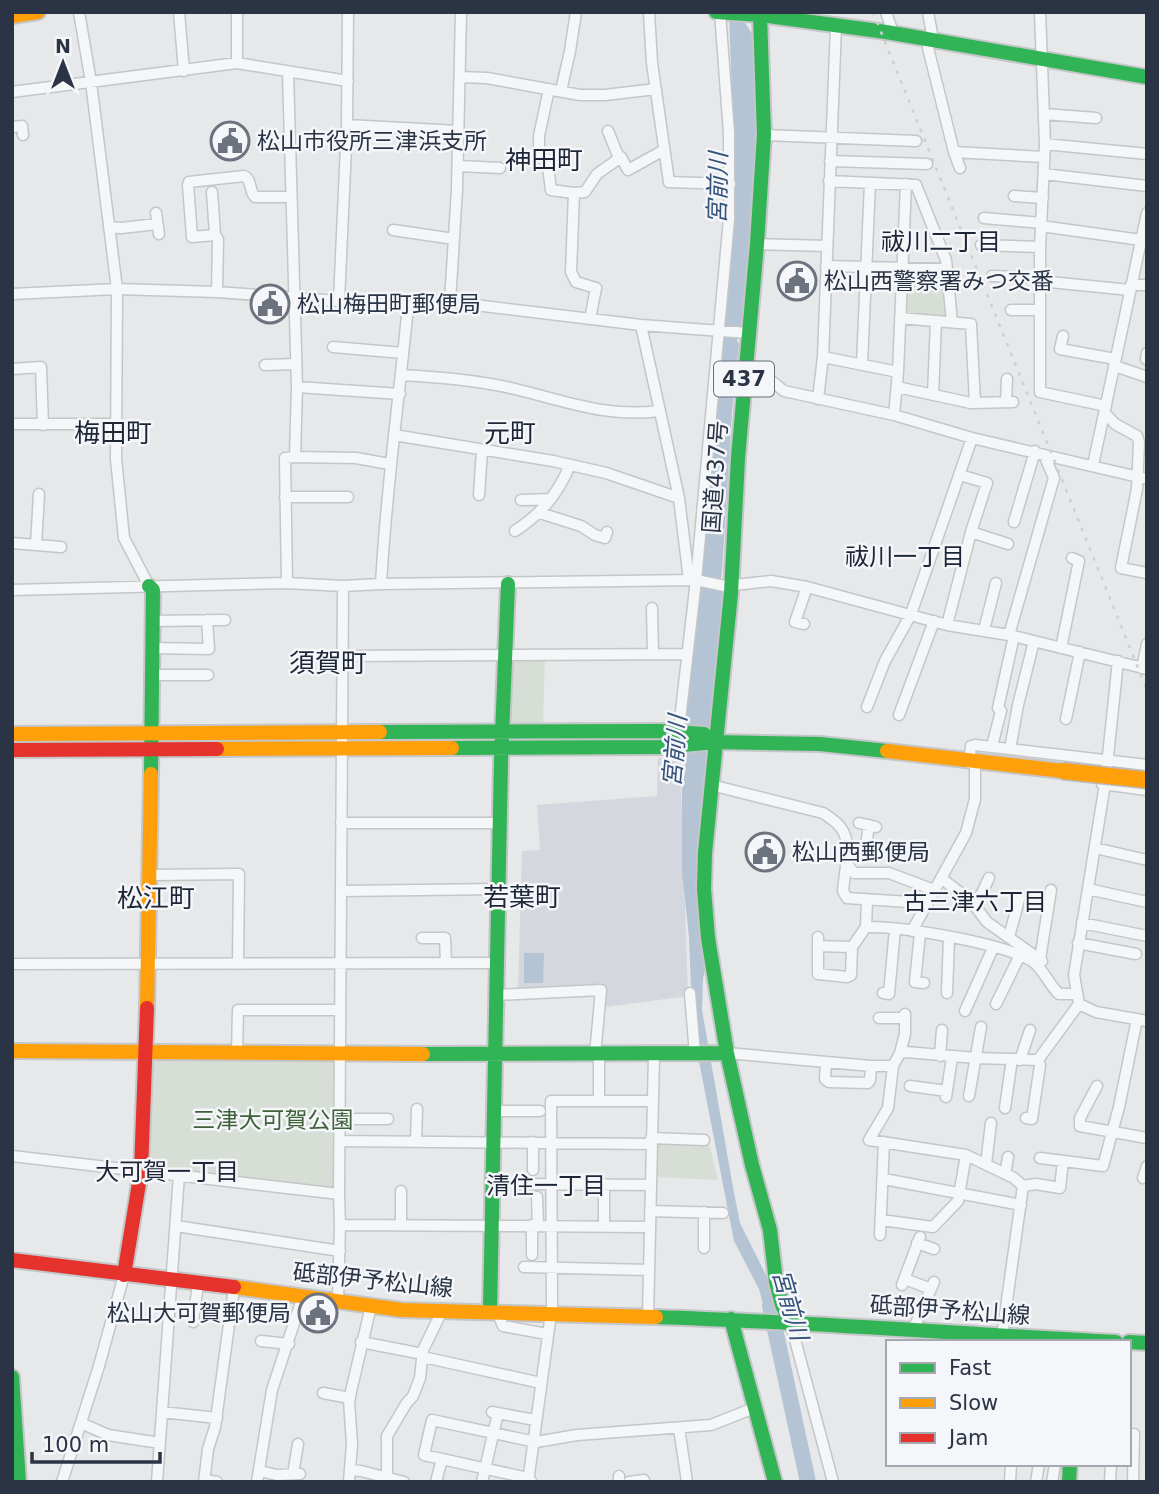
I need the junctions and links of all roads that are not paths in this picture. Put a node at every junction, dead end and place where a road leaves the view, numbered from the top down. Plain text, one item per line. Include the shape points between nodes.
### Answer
1 (38, 12) edge
2 (79, 12) edge
3 (179, 12) edge
4 (237, 12) edge
5 (348, 12) edge
6 (461, 12) edge
7 (576, 12) edge
8 (649, 12) edge
9 (720, 12) edge
10 (886, 12) edge
11 (928, 12) edge
12 (1040, 12) edge
13 (16, 14) edge
14 (758, 14) edge
15 (810, 17) edge
16 (836, 26) junction
17 (893, 33) junction
18 (930, 41) junction
19 (1040, 58) junction
20 (237, 64) junction
21 (184, 71) junction
22 (288, 72) junction
23 (460, 77) junction
24 (1147, 77) edge
25 (348, 80) junction
26 (91, 82) junction
27 (549, 89) junction
28 (656, 89) junction
29 (561, 91) junction
30 (12, 92) edge
31 (1044, 114) junction
32 (1096, 118) dead end
33 (347, 125) junction
34 (12, 127) edge
35 (458, 131) junction
36 (608, 131) dead end
37 (23, 135) dead end
38 (764, 135) junction
39 (831, 137) junction
40 (916, 141) dead end
41 (1045, 144) junction
42 (664, 150) junction
43 (954, 152) junction
44 (1147, 155) edge
45 (1044, 157) junction
46 (620, 158) junction
47 (830, 160) junction
48 (927, 164) dead end
49 (458, 166) junction
50 (500, 168) dead end
51 (960, 168) dead end
52 (1044, 174) junction
53 (829, 181) junction
54 (870, 183) junction
55 (730, 184) junction
56 (906, 184) junction
57 (1147, 186) edge
58 (212, 192) dead end
59 (574, 192) junction
60 (1014, 196) dead end
61 (291, 197) junction
62 (1043, 198) junction
63 (1147, 213) edge
64 (984, 218) dead end
65 (157, 223) dead end
66 (1042, 225) junction
67 (109, 227) junction
68 (393, 230) dead end
69 (215, 235) junction
70 (454, 239) junction
71 (1141, 240) junction
72 (757, 244) junction
73 (981, 245) dead end
74 (827, 246) junction
75 (1040, 247) junction
76 (826, 266) junction
77 (866, 267) junction
78 (902, 268) junction
79 (947, 269) junction
80 (992, 276) dead end
81 (1040, 279) junction
82 (1147, 285) edge
83 (1130, 288) junction
84 (117, 289) junction
85 (217, 292) junction
86 (12, 294) edge
87 (293, 298) junction
88 (339, 300) junction
89 (450, 302) junction
90 (408, 306) junction
91 (1011, 310) dead end
92 (1039, 310) junction
93 (900, 318) junction
94 (590, 319) junction
95 (936, 321) junction
96 (952, 323) junction
97 (641, 325) junction
98 (720, 331) junction
99 (745, 333) junction
100 (1063, 336) dead end
101 (333, 347) dead end
102 (403, 353) junction
103 (823, 357) junction
104 (746, 359) junction
105 (1115, 363) junction
106 (296, 364) junction
107 (862, 364) junction
108 (265, 365) dead end
109 (12, 369) edge
110 (898, 372) junction
111 (401, 375) junction
112 (1147, 377) edge
113 (1007, 379) dead end
114 (297, 387) junction
115 (897, 387) junction
116 (400, 394) junction
117 (933, 395) junction
118 (818, 399) junction
119 (975, 403) junction
120 (1105, 409) junction
121 (659, 411) junction
122 (894, 415) junction
123 (116, 424) junction
124 (12, 425) edge
125 (43, 425) junction
126 (394, 435) junction
127 (972, 438) junction
128 (482, 450) junction
129 (1039, 453) junction
130 (295, 457) junction
131 (389, 464) junction
132 (570, 465) junction
133 (1093, 465) junction
134 (960, 475) junction
135 (1142, 477) edge
136 (39, 495) dead end
137 (478, 495) dead end
138 (285, 497) junction
139 (348, 497) dead end
140 (679, 498) junction
141 (551, 499) junction
142 (521, 500) dead end
143 (540, 513) junction
144 (1014, 522) dead end
145 (515, 531) dead end
146 (607, 532) dead end
147 (971, 532) junction
148 (12, 543) edge
149 (1008, 544) dead end
150 (36, 545) junction
151 (61, 547) dead end
152 (1072, 558) dead end
153 (1147, 573) edge
154 (696, 581) junction
155 (287, 583) junction
156 (996, 583) dead end
157 (381, 584) junction
158 (508, 584) junction
159 (149, 586) junction
160 (343, 586) junction
161 (728, 586) junction
162 (807, 587) junction
163 (12, 590) edge
164 (652, 608) dead end
165 (911, 614) junction
166 (207, 620) junction
167 (225, 620) dead end
168 (153, 621) junction
169 (934, 621) junction
170 (804, 624) dead end
171 (947, 625) junction
172 (984, 630) junction
173 (1011, 636) junction
174 (1034, 642) junction
175 (1147, 644) edge
176 (152, 648) junction
177 (1061, 648) junction
178 (1080, 652) junction
179 (653, 654) junction
180 (686, 654) junction
181 (504, 655) junction
182 (342, 656) junction
183 (1118, 661) junction
184 (1145, 668) edge
185 (152, 675) junction
186 (208, 675) dead end
187 (867, 707) dead end
188 (899, 715) dead end
189 (1067, 719) dead end
190 (341, 732) junction
191 (12, 734) edge
192 (715, 738) junction
193 (679, 739) junction
194 (502, 740) junction
195 (151, 742) junction
196 (992, 746) junction
197 (1010, 749) junction
198 (12, 750) edge
199 (341, 750) junction
200 (971, 760) junction
201 (1108, 760) junction
202 (1147, 765) edge
203 (1063, 767) junction
204 (1147, 773) edge
205 (1147, 780) edge
206 (1105, 784) junction
207 (711, 785) junction
208 (1147, 790) edge
209 (500, 823) junction
210 (341, 824) junction
211 (868, 825) dead end
212 (1095, 848) junction
213 (846, 856) junction
214 (1147, 860) edge
215 (150, 875) junction
216 (989, 877) dead end
217 (941, 878) junction
218 (499, 889) junction
219 (1088, 889) junction
220 (934, 890) junction
221 (1051, 890) dead end
222 (341, 891) junction
223 (1020, 896) dead end
224 (867, 900) junction
225 (1147, 902) edge
226 (974, 904) junction
227 (925, 906) junction
228 (1082, 923) junction
229 (866, 928) junction
230 (895, 929) junction
231 (916, 932) junction
232 (427, 935) dead end
233 (1147, 936) edge
234 (1009, 937) junction
235 (949, 938) junction
236 (1078, 943) junction
237 (852, 947) junction
238 (993, 948) junction
239 (1136, 954) dead end
240 (1020, 955) junction
241 (1040, 959) junction
242 (446, 963) junction
243 (496, 963) junction
244 (12, 964) edge
245 (148, 964) junction
246 (238, 964) junction
247 (341, 964) junction
248 (1051, 974) dead end
249 (924, 983) dead end
250 (690, 992) dead end
251 (883, 993) dead end
252 (947, 993) dead end
253 (496, 995) junction
254 (1078, 999) junction
255 (996, 1004) dead end
256 (340, 1010) junction
257 (965, 1011) dead end
258 (879, 1018) dead end
259 (1142, 1020) edge
260 (981, 1027) dead end
261 (942, 1030) dead end
262 (1030, 1030) dead end
263 (12, 1051) edge
264 (145, 1051) junction
265 (237, 1052) junction
266 (900, 1053) junction
267 (340, 1054) junction
268 (707, 1054) junction
269 (495, 1055) junction
270 (597, 1055) junction
271 (654, 1055) junction
272 (940, 1056) junction
273 (953, 1057) junction
274 (976, 1058) junction
275 (1016, 1060) junction
276 (826, 1062) junction
277 (871, 1066) junction
278 (893, 1066) junction
279 (1038, 1066) junction
280 (1052, 1073) dead end
281 (910, 1086) dead end
282 (1097, 1086) dead end
283 (969, 1096) dead end
284 (599, 1101) junction
285 (653, 1101) junction
286 (1005, 1108) dead end
287 (417, 1110) dead end
288 (494, 1111) junction
289 (540, 1111) dead end
290 (1026, 1118) dead end
291 (340, 1119) junction
292 (388, 1119) dead end
293 (991, 1123) dead end
294 (1113, 1132) junction
295 (1147, 1138) edge
296 (704, 1140) dead end
297 (340, 1141) junction
298 (651, 1141) junction
299 (416, 1142) junction
300 (492, 1142) junction
301 (533, 1142) junction
302 (551, 1142) junction
303 (884, 1142) junction
304 (965, 1155) junction
305 (12, 1156) edge
306 (1009, 1157) dead end
307 (1040, 1158) dead end
308 (1063, 1161) junction
309 (986, 1164) junction
310 (1147, 1166) edge
311 (533, 1170) dead end
312 (141, 1171) junction
313 (1005, 1174) junction
314 (179, 1175) junction
315 (1143, 1178) dead end
316 (884, 1179) junction
317 (519, 1184) dead end
318 (551, 1184) junction
319 (604, 1184) junction
320 (650, 1185) junction
321 (1023, 1186) junction
322 (401, 1191) dead end
323 (959, 1193) junction
324 (338, 1194) junction
325 (537, 1197) dead end
326 (1021, 1205) junction
327 (650, 1211) junction
328 (704, 1212) junction
329 (723, 1213) dead end
330 (881, 1220) junction
331 (340, 1225) junction
332 (401, 1225) junction
333 (535, 1225) junction
334 (551, 1225) junction
335 (176, 1226) junction
336 (491, 1226) junction
337 (604, 1226) junction
338 (649, 1227) junction
339 (880, 1235) dead end
340 (704, 1248) dead end
341 (934, 1249) dead end
342 (340, 1251) junction
343 (532, 1255) dead end
344 (12, 1260) edge
345 (524, 1267) dead end
346 (551, 1267) junction
347 (649, 1270) junction
348 (124, 1275) junction
349 (173, 1281) junction
350 (198, 1284) junction
351 (234, 1288) junction
352 (303, 1296) junction
353 (338, 1300) junction
354 (370, 1306) junction
355 (442, 1311) junction
356 (493, 1312) junction
357 (549, 1314) junction
358 (648, 1317) junction
359 (731, 1319) junction
360 (779, 1321) junction
361 (194, 1322) dead end
362 (913, 1330) junction
363 (547, 1334) junction
364 (1002, 1336) junction
365 (1066, 1340) edge
366 (261, 1341) dead end
367 (361, 1342) junction
368 (289, 1344) junction
369 (423, 1355) junction
370 (12, 1377) edge
371 (541, 1383) junction
372 (323, 1393) dead end
373 (350, 1398) junction
374 (754, 1408) junction
375 (162, 1412) junction
376 (217, 1418) junction
377 (535, 1420) junction
378 (81, 1423) junction
379 (679, 1428) junction
380 (493, 1434) junction
381 (1134, 1434) dead end
382 (532, 1442) junction
383 (160, 1443) junction
384 (299, 1444) dead end
385 (442, 1459) junction
386 (485, 1469) junction
387 (350, 1470) junction
388 (258, 1477) edge
389 (387, 1480) edge
390 (529, 1480) edge
391 (644, 1480) dead end
392 (205, 1481) edge
393 (19, 1482) edge
394 (62, 1482) edge
395 (157, 1482) edge
396 (216, 1482) edge
397 (349, 1482) edge
398 (404, 1482) edge
399 (436, 1482) edge
400 (482, 1482) edge
401 (629, 1482) edge
402 (687, 1482) edge
403 (775, 1482) edge
404 (833, 1482) edge
405 (1133, 1482) edge

1 - 13 main road
2 - 26 street
3 - 21 street
4 - 20 street
5 - 25 street
6 - 23 street
7 - 29 street
8 - 28 street
9 - 14 main road
9 - 55 street
10 - 17 street
11 - 18 street
12 - 19 street
14 - 15 main road
14 - 38 main road, 国道437号 / 437
15 - 16 main road
16 - 17 main road
16 - 39 street
17 - 18 main road
18 - 19 main road
18 - 43 street
19 - 24 main road
19 - 31 street
20 - 21 street
20 - 22 street
21 - 26 street
22 - 25 street
22 - 61 street
23 - 27 street
23 - 35 street
25 - 33 street
26 - 30 street
26 - 67 street
27 - 29 street
27 - 59 street via 539,158 547,159 551,190
28 - 29 street via 605,96
28 - 42 street
31 - 32 street
31 - 41 street
33 - 35 street
33 - 88 street
34 - 37 street via 22,126
35 - 49 street
36 - 46 street
38 - 39 street
38 - 72 main road, 国道437号 / 437
39 - 40 street
39 - 47 street
41 - 44 street
41 - 45 street
42 - 46 street via 628,170
42 - 55 street via 669,182
43 - 45 street
43 - 51 street
45 - 52 street
46 - 59 street via 597,174 585,192
47 - 48 street
47 - 53 street
49 - 50 street
49 - 70 street
52 - 57 street
52 - 62 street
53 - 54 street
53 - 74 street
54 - 56 street
54 - 77 street
55 - 98 street
56 - 78 street
56 - 79 street via 918,189
58 - 69 street
59 - 94 street via 571,272 576,282 596,288
60 - 62 street
61 - 69 street via 255,197 244,176 190,182 192,237
61 - 87 street
62 - 66 street
63 - 71 street
64 - 66 street
65 - 67 street
66 - 71 street
66 - 75 street
67 - 84 street
68 - 70 street
69 - 85 street
70 - 89 street
71 - 83 street
72 - 74 street
72 - 99 main road, 国道437号 / 437
73 - 75 street
74 - 76 street
75 - 81 street
76 - 77 street
76 - 103 street
77 - 78 street
77 - 107 street
78 - 79 street
78 - 93 street
79 - 96 street
80 - 81 street
81 - 83 street
81 - 92 street
82 - 83 street
83 - 105 street
84 - 85 street
84 - 86 street
84 - 123 street
85 - 87 street
87 - 88 street
87 - 106 street
88 - 90 street
89 - 90 street
89 - 94 street
90 - 102 street
91 - 92 street
92 - 120 street via 1040,392
93 - 95 street
93 - 110 street
94 - 97 street
95 - 96 street
95 - 117 street
96 - 119 street via 971,324
97 - 98 street
97 - 121 street
98 - 99 street
98 - 154 street
99 - 104 main road, 国道437号 / 437
100 - 105 street via 1060,349
101 - 102 street
102 - 111 street
103 - 107 street
103 - 118 street
104 - 118 street via 784,391
104 - 161 main road, 国道437号 / 437
105 - 112 street
105 - 120 street
106 - 108 street
106 - 114 street
107 - 110 street
109 - 125 street via 41,367
110 - 115 street
111 - 116 street
111 - 121 street via 489,384 615,413
113 - 119 street via 1009,401
114 - 116 street
114 - 130 street
115 - 117 street
115 - 122 street
116 - 126 street
117 - 119 street
118 - 122 street
120 - 133 street
120 - 135 street via 1115,424 1137,436
121 - 140 street
122 - 127 street
123 - 125 street
123 - 159 street via 124,538
124 - 125 street
126 - 128 street
126 - 131 street
127 - 129 street
127 - 134 street
128 - 132 street
128 - 137 street
129 - 133 street
129 - 144 street
129 - 173 street via 1054,478
130 - 131 street via 356,457
130 - 138 street via 285,458
131 - 157 street
132 - 140 street
132 - 141 street
133 - 135 street
134 - 147 street via 987,484
134 - 165 street
135 - 153 street via 1121,568
136 - 150 street
138 - 139 street via 321,503
138 - 155 street
140 - 154 street
141 - 142 street
141 - 143 street
143 - 145 street
143 - 146 street via 600,537 605,538
147 - 149 street
147 - 171 street
148 - 150 street
150 - 151 street
152 - 177 street via 1079,561
154 - 158 street
154 - 161 street
154 - 180 street
155 - 159 street
155 - 160 street
156 - 172 street
157 - 158 street
157 - 160 street
158 - 181 main road
159 - 163 street
159 - 168 main road via 153,590
160 - 182 street
161 - 162 street via 771,581
161 - 192 main road, 国道437号 / 437
162 - 165 street
162 - 170 street via 795,622
164 - 179 street
165 - 169 street
165 - 187 street
166 - 167 street
166 - 168 street
166 - 176 street via 209,649
168 - 176 main road
169 - 171 street
169 - 188 street
171 - 172 street
172 - 173 street
173 - 174 street
173 - 196 street
174 - 177 street
174 - 197 street
175 - 184 street
176 - 185 main road
177 - 178 street
178 - 183 street
178 - 189 street
179 - 180 street
179 - 181 street
180 - 193 street
181 - 182 street
181 - 194 main road
182 - 190 street
183 - 184 street
183 - 201 street
185 - 186 street
185 - 195 main road
190 - 194 main road
190 - 195 main road
190 - 199 street
191 - 195 main road
192 - 193 main road
192 - 200 main road
192 - 207 main road, 国道437号
193 - 194 main road via 660,747
194 - 199 main road
194 - 209 main road
195 - 198 main road
195 - 199 main road
195 - 215 main road
196 - 197 street
196 - 200 street via 971,746
197 - 201 street
199 - 210 street
200 - 203 main road
200 - 206 street
200 - 217 street via 975,799 966,833
201 - 202 street
201 - 206 street
203 - 204 main road
203 - 205 main road, bridge
206 - 208 street
206 - 212 street
207 - 213 street via 823,813 843,829
207 - 268 main road, 国道437号 via 704,889
209 - 210 street
209 - 218 main road
210 - 222 street
211 - 213 street via 863,850
212 - 214 street
212 - 219 street
213 - 220 street via 854,873 890,873
213 - 224 street via 844,895
215 - 245 main road
215 - 246 street via 239,874
216 - 226 street
217 - 220 street
217 - 226 street
218 - 222 street
218 - 243 main road
219 - 225 street
219 - 228 street
220 - 227 street
221 - 241 street
222 - 247 street
223 - 234 street
224 - 227 street
224 - 229 street
226 - 234 street via 987,922
227 - 231 street
228 - 233 street
228 - 236 street
229 - 230 street
229 - 237 street
230 - 231 street
230 - 251 street via 889,994
231 - 235 street
231 - 249 street via 915,982
232 - 242 street via 445,938
234 - 241 street
235 - 238 street
235 - 252 street
236 - 239 street
236 - 254 street via 1074,975
237 - 237 street via 851,975 818,974 818,941
238 - 240 street
238 - 257 street
240 - 254 street via 1035,962 1059,994
240 - 255 street
241 - 248 street
242 - 243 street
242 - 247 street
243 - 253 main road
244 - 245 street
245 - 246 street
245 - 264 main road
246 - 247 street
247 - 256 street
250 - 268 street
253 - 269 main road
253 - 270 street via 601,990
254 - 259 street via 1096,1012
254 - 279 street
256 - 265 street via 238,1010
256 - 267 street
258 - 266 street via 905,1016
259 - 294 street
260 - 274 street
261 - 272 street
262 - 275 street
263 - 264 main road
264 - 265 main road
264 - 312 main road
265 - 267 main road
266 - 272 street
266 - 278 street
267 - 269 main road
267 - 291 street
268 - 271 main road
268 - 276 street
268 - 360 main road, 国道437号 via 752,1165 770,1230 782,1305
269 - 270 main road
269 - 288 main road
270 - 271 main road
270 - 284 street
271 - 285 street
272 - 273 street
273 - 274 street
273 - 281 street via 946,1094
274 - 275 street
274 - 283 street
275 - 279 street
275 - 286 street
276 - 277 street
276 - 277 street via 828,1082 868,1083
277 - 278 street
278 - 303 street via 888,1108 869,1140
279 - 280 street
279 - 290 street via 1032,1119
282 - 294 street via 1080,1126
284 - 285 street
284 - 302 street via 551,1101
285 - 298 street
287 - 299 street
288 - 289 street
288 - 300 main road
291 - 292 street
291 - 297 street
293 - 309 street
294 - 295 street
294 - 308 street via 1103,1166
296 - 298 street
297 - 299 street
297 - 324 street
298 - 302 street
298 - 320 street
299 - 300 street
300 - 301 street
300 - 336 main road
301 - 302 street
301 - 311 street
302 - 318 street
303 - 304 street
303 - 316 street
304 - 309 street
304 - 323 street
305 - 312 street
306 - 313 street
307 - 308 street
308 - 321 street via 1060,1188
309 - 313 street
310 - 315 street
312 - 314 street
312 - 348 main road
313 - 321 street
314 - 324 street
314 - 335 street
316 - 323 street
316 - 330 street
317 - 318 street
318 - 319 street
318 - 334 street
319 - 320 street
319 - 337 street
320 - 327 street
321 - 326 street
322 - 332 street
323 - 326 street
323 - 330 street via 958,1201 933,1227
324 - 331 street
325 - 333 street
326 - 364 street
327 - 328 street
327 - 338 street
328 - 329 street
328 - 340 street
330 - 339 street
331 - 332 street
331 - 342 street
332 - 336 street
333 - 334 street
333 - 336 street
333 - 343 street
334 - 337 street
334 - 346 street
335 - 342 street
335 - 349 street
336 - 356 main road
337 - 338 street
338 - 347 street
341 - 362 street via 918,1240 903,1282 932,1286
342 - 353 street
344 - 348 main road, 砥部伊予松山線
345 - 346 street
346 - 347 street
346 - 357 street
347 - 358 street
348 - 349 main road, 砥部伊予松山線
348 - 378 street
349 - 350 main road, 砥部伊予松山線
349 - 375 street
350 - 351 main road, 砥部伊予松山線
350 - 361 street
351 - 352 main road, 砥部伊予松山線
351 - 376 street
352 - 353 main road, 砥部伊予松山線
352 - 368 street
353 - 354 main road, 砥部伊予松山線
354 - 355 main road, 砥部伊予松山線
354 - 367 street
355 - 356 main road, 砥部伊予松山線
355 - 369 street
356 - 357 main road, 砥部伊予松山線
356 - 363 street via 503,1326
357 - 358 main road, 砥部伊予松山線
357 - 363 street
358 - 359 main road, 砥部伊予松山線
359 - 360 main road, 砥部伊予松山線
359 - 374 main road
360 - 362 main road, 砥部伊予松山線
360 - 404 street
362 - 364 main road, 砥部伊予松山線
363 - 371 street
364 - 365 main road, 砥部伊予松山線
366 - 368 street
367 - 369 street
367 - 373 street
368 - 388 street via 272,1390
369 - 371 street
369 - 389 street via 413,1396 387,1436
370 - 393 main road
371 - 377 street
372 - 373 street
373 - 387 street
374 - 379 street via 722,1422
374 - 403 main road
375 - 376 street
375 - 383 street
376 - 392 street
377 - 380 street via 495,1413
377 - 382 street
378 - 383 street via 108,1435
378 - 394 street
379 - 382 street
379 - 402 street
380 - 382 street
380 - 385 street via 432,1420 424,1455
380 - 386 street
381 - 405 street
382 - 390 street
383 - 395 street
384 - 388 street via 297,1474
385 - 386 street
385 - 399 street
386 - 390 street
386 - 400 street
387 - 389 street
387 - 397 street
389 - 398 street
391 - 401 street
392 - 396 street

